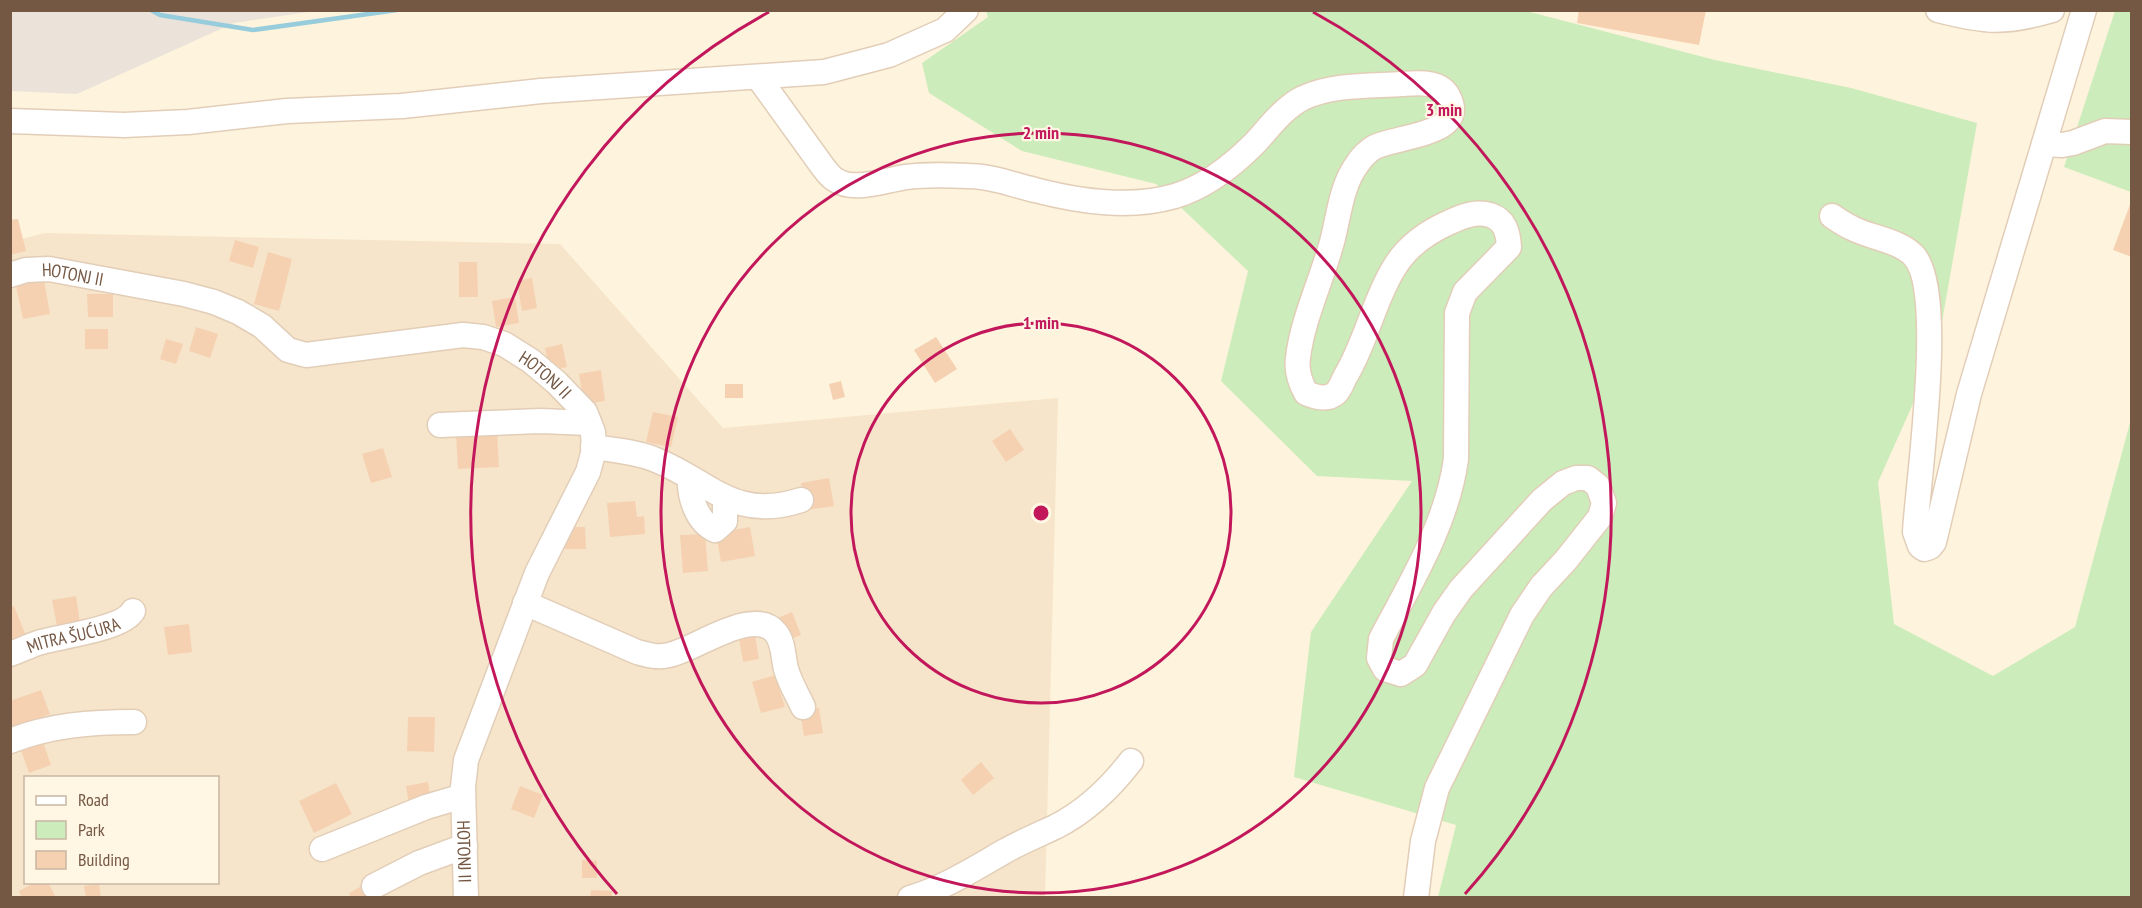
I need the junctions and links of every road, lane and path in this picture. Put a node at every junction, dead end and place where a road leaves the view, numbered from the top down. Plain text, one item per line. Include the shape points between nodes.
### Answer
1 (966, 10) edge
2 (1938, 10) edge
3 (2052, 10) edge
4 (2084, 10) edge
5 (758, 77) junction
6 (10, 121) edge
7 (2132, 132) edge
8 (2044, 144) junction
9 (1832, 216) dead end
10 (10, 275) edge
11 (589, 423) junction
12 (440, 425) dead end
13 (593, 447) junction
14 (690, 478) junction
15 (725, 498) junction
16 (801, 500) dead end
17 (525, 603) junction
18 (133, 611) dead end
19 (10, 654) edge
20 (804, 707) dead end
21 (134, 722) dead end
22 (10, 741) edge
23 (1131, 761) dead end
24 (463, 796) junction
25 (465, 846) junction
26 (322, 849) dead end
27 (374, 886) dead end
28 (466, 897) edge
29 (910, 897) edge
30 (1416, 897) edge

1 - 5 street via 945,30 889,55 824,72
2 - 3 street via 1991,21 2009,21
4 - 8 street
5 - 6 street via 402,106 287,111 188,122 124,125
5 - 30 street via 835,179 850,184 874,184 904,177 976,176 1062,196 1127,204 1160,200 1201,185 1241,157 1287,109 1318,92 1422,83 1437,86 1448,95 1452,108 1449,119 1439,129 1372,148 1357,163 1339,208 1298,359 1299,381 1305,393 1320,399 1335,393 1349,371 1394,268 1422,237 1474,213 1498,218 1508,231 1509,247 1465,292 1457,313 1456,450 1452,482 1436,529 1381,639 1379,658 1385,669 1401,674 1415,665 1461,589 1542,500 1563,483 1588,478 1598,486 1604,503 1600,518 1522,615 1437,788 1423,841
7 - 8 street via 2105,131 2073,143
8 - 9 street via 1969,394 1934,543 1924,549 1915,532 1928,382 1927,289 1921,267 1904,249
10 - 11 street, HOTONJ II via 50,269 214,302 262,326 288,350 306,355 464,335 483,337 504,344 531,361 576,401
11 - 12 street
11 - 13 street, HOTONJ II
13 - 14 street via 655,459
13 - 17 street, HOTONJ II via 588,472
14 - 15 street
14 - 15 street via 689,489 707,527 715,530 725,521
15 - 16 street via 765,508
17 - 20 street via 656,657 737,627 754,623 767,626 776,633 792,687
17 - 24 street, HOTONJ II via 466,760
18 - 19 street, MITRA ŠUĆURA via 130,617 112,624
21 - 22 street via 74,724
23 - 29 street via 1116,781 1057,826 939,887
24 - 25 street, HOTONJ II
24 - 26 street
25 - 27 street
25 - 28 street, HOTONJ II

